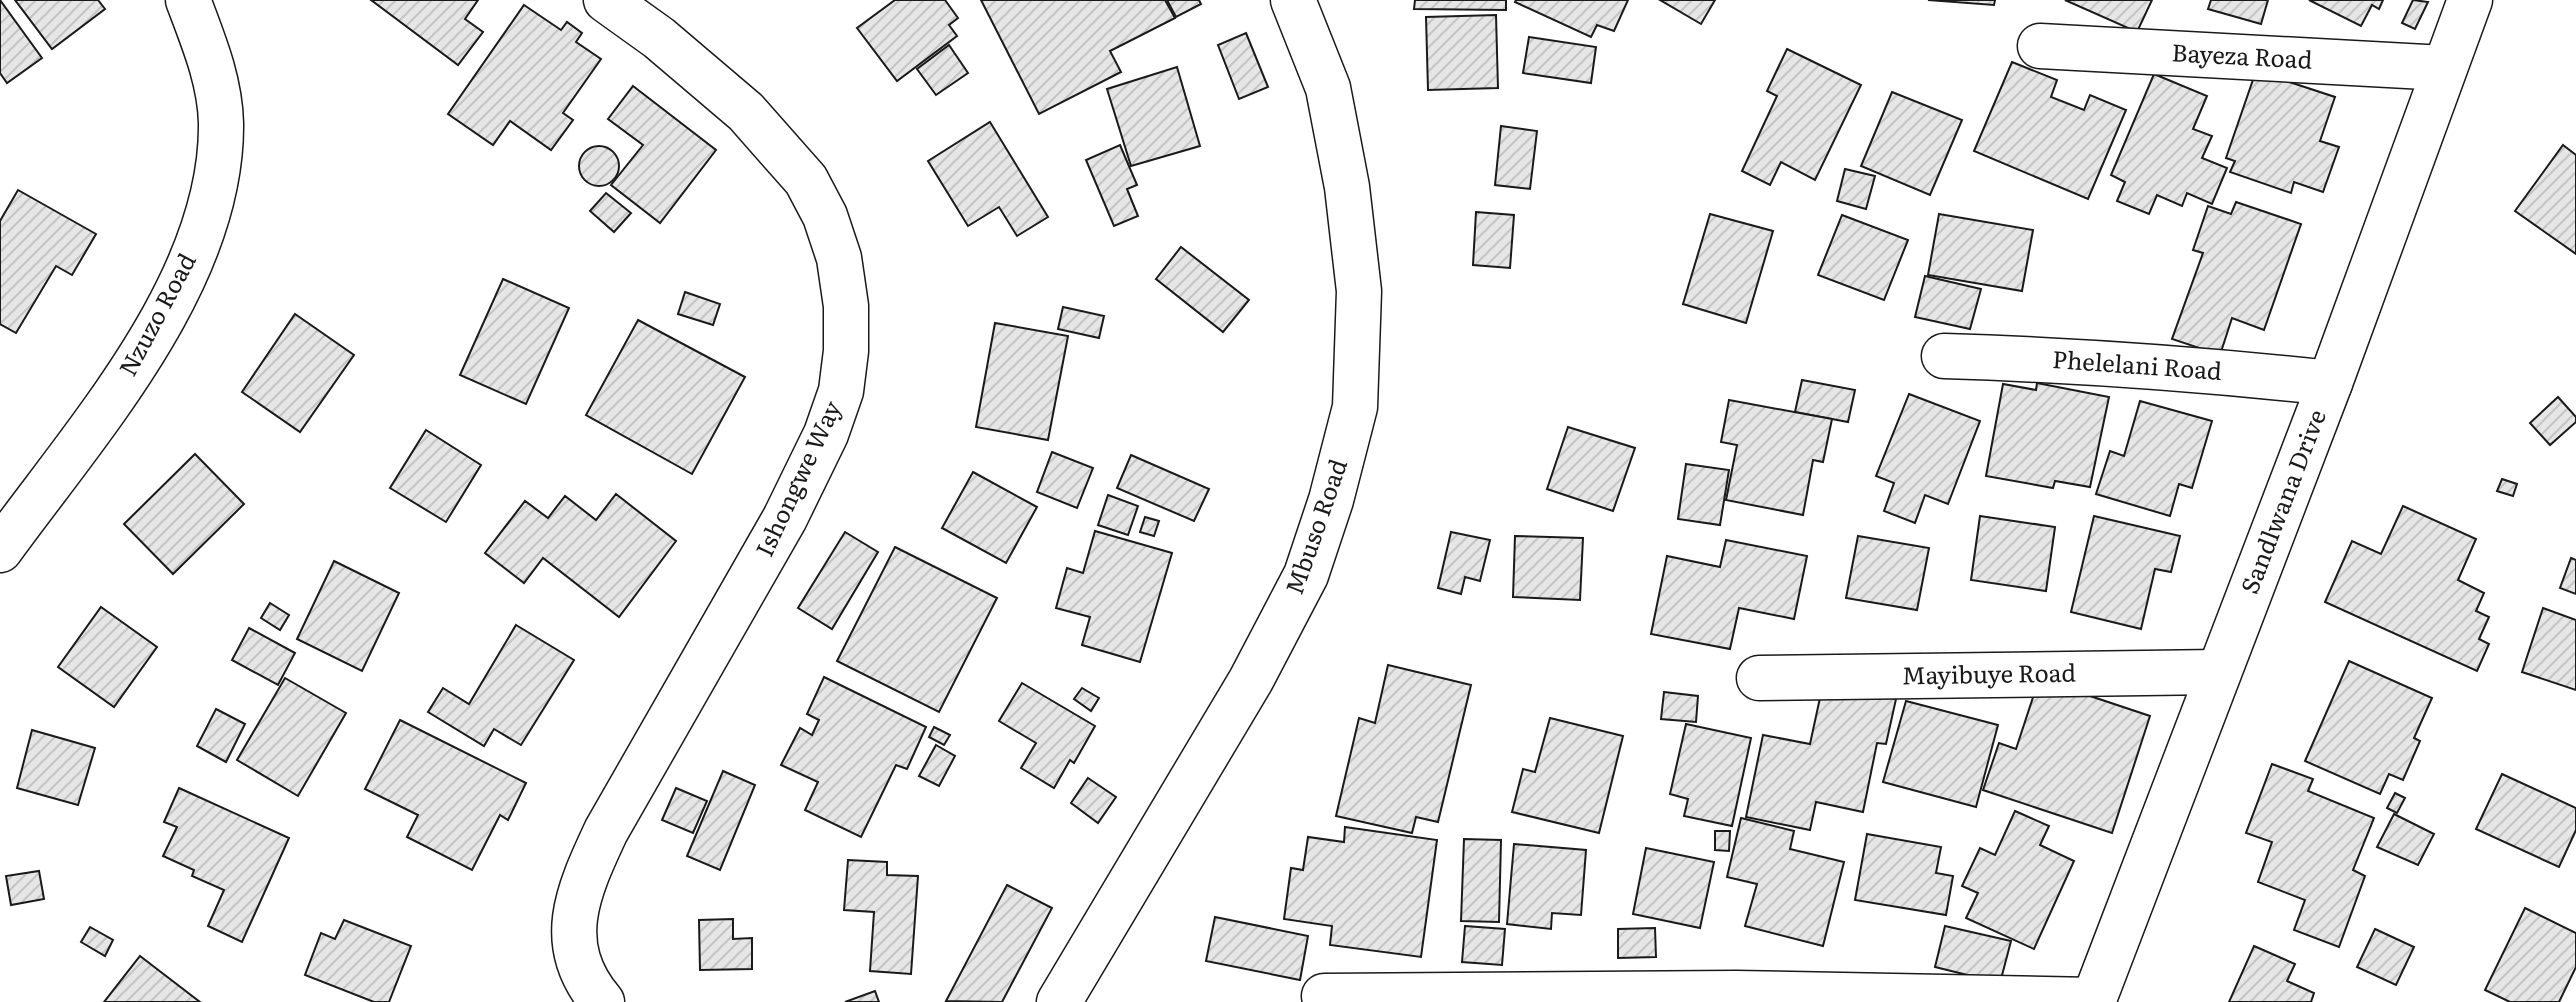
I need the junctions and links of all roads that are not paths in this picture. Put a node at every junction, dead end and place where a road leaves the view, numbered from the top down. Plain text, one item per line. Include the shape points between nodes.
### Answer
1 (188, 0) edge
2 (606, 0) edge
3 (1293, 0) edge
4 (2470, 0) edge
5 (2040, 46) dead end
6 (2444, 68) junction
7 (1944, 356) dead end
8 (2330, 383) junction
9 (0, 550) edge
10 (2218, 672) junction
11 (1759, 678) dead end
12 (1324, 996) dead end
13 (2093, 1001) edge
14 (602, 1002) edge
15 (1059, 1002) edge

1 - 9 street, Nzuzo Road via 214,72 221,122 217,177 201,233 176,294 143,352
2 - 14 street, Ishongwe Way via 746,112 806,180 839,258 846,351 841,391 826,434 785,518 587,872 575,907 573,936 580,964
3 - 15 street, Mbuso Road via 1328,88 1347,187 1359,291 1355,407 1306,575 1251,680
4 - 6 street, Sandlwana Drive
5 - 6 street, Bayeza Road
6 - 8 street, Sandlwana Drive
7 - 8 street, Phelelani Road via 2099,361
8 - 10 street, Sandlwana Drive
10 - 11 street, Mayibuye Road
10 - 13 street, Sandlwana Drive
12 - 13 street via 1735,993

